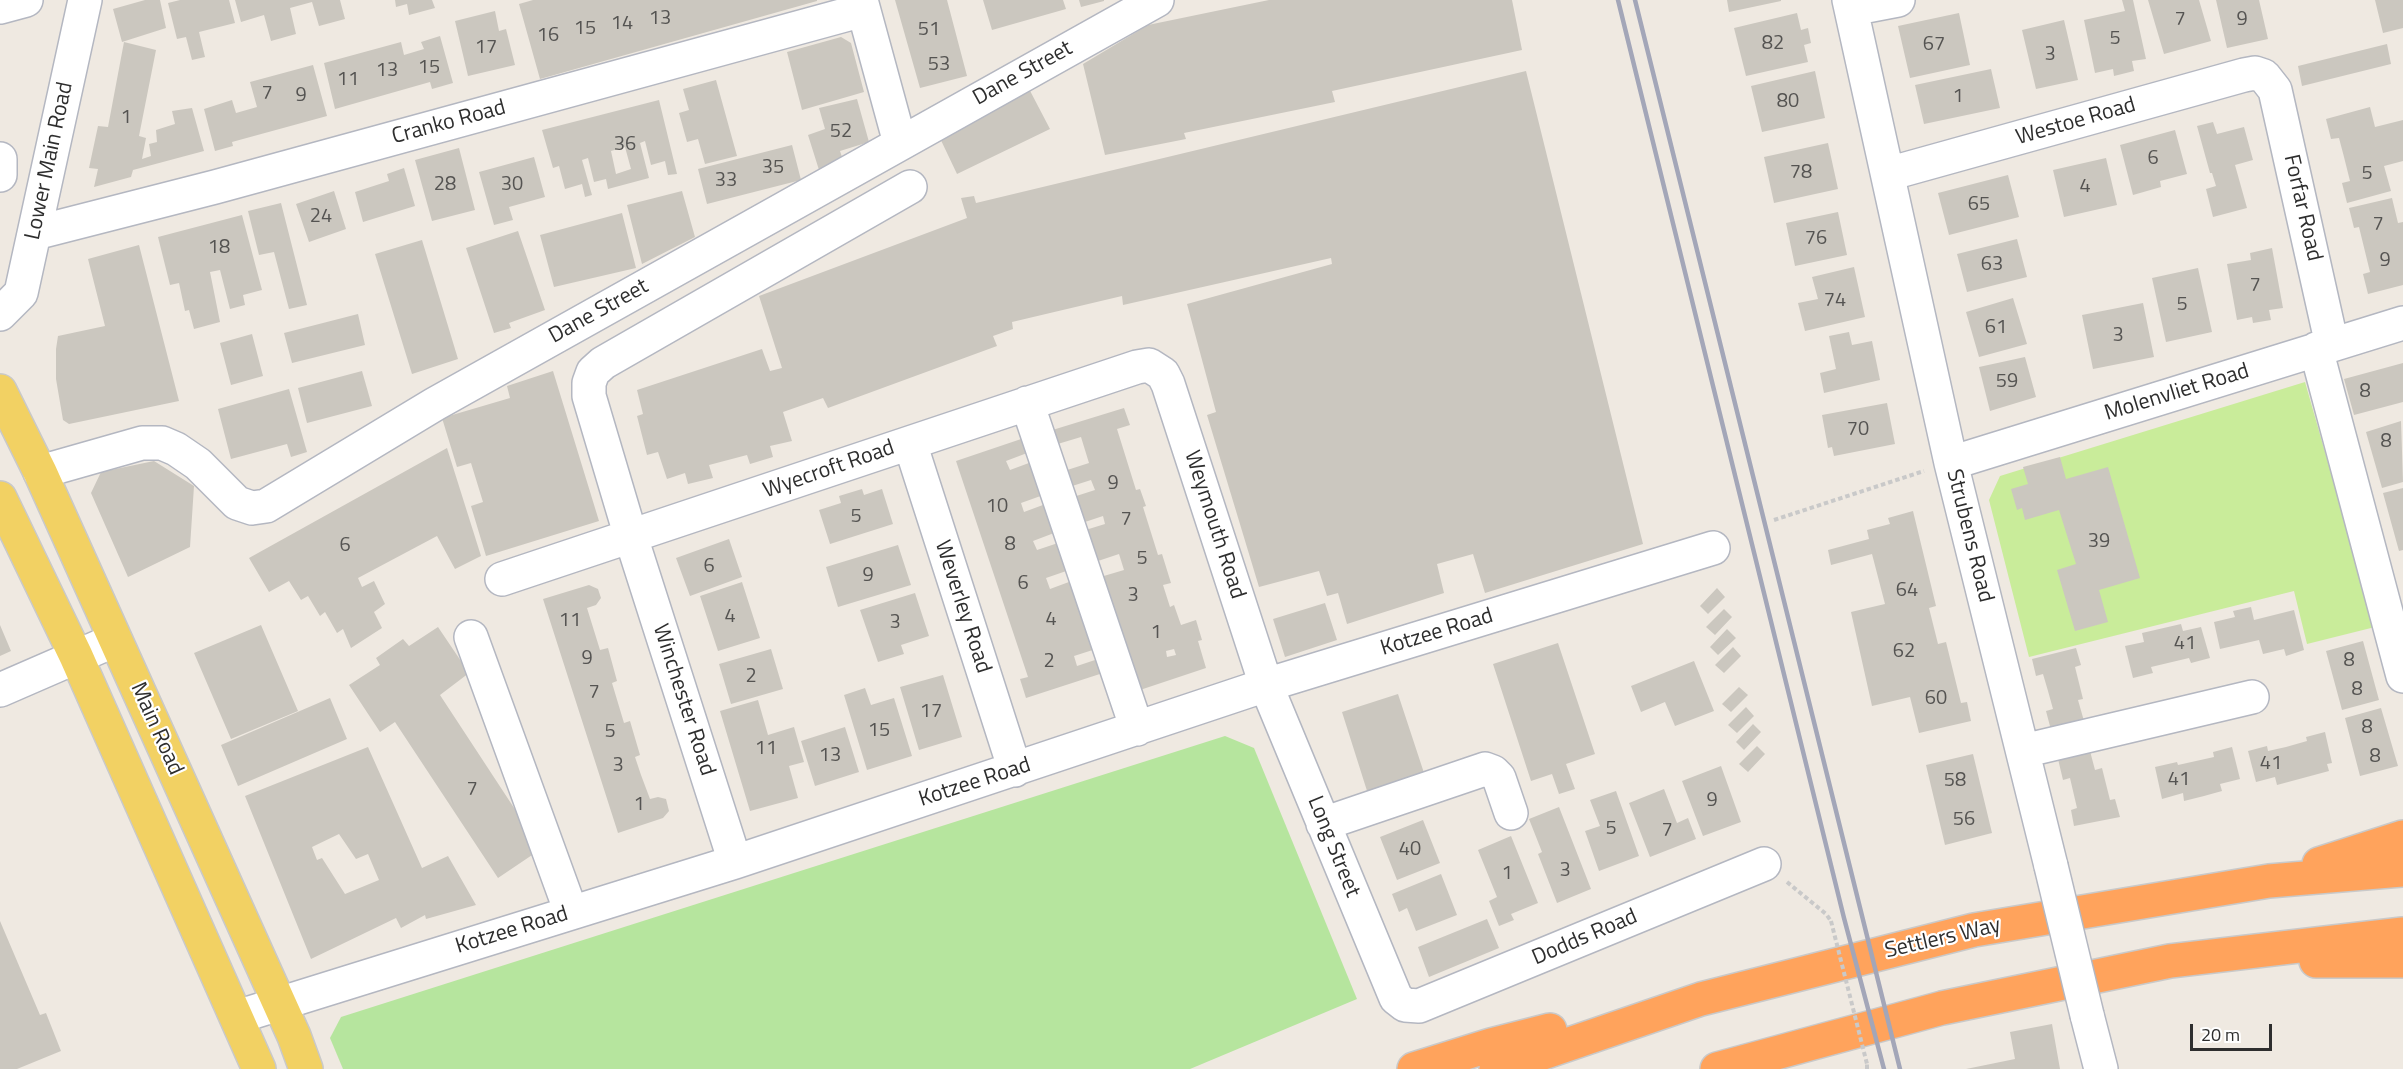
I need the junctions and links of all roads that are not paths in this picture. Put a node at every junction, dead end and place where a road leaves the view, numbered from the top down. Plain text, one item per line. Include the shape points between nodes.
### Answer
1 (26, 0) edge
2 (85, 0) edge
3 (1156, 0) edge
4 (1898, 0) edge
5 (862, 5) edge
6 (1850, 5) edge
7 (0, 7) edge
8 (2264, 76) joint
9 (900, 143) junction
10 (0, 159) edge
11 (1888, 174) junction
12 (0, 175) edge
13 (910, 187) dead end
14 (35, 233) junction
15 (0, 314) edge
16 (2403, 323) edge
17 (2324, 347) junction
18 (1157, 369) joint
19 (0, 391) edge
20 (1027, 404) junction
21 (910, 443) junction
22 (1951, 463) junction
23 (40, 472) junction
24 (0, 498) edge
25 (630, 537) junction
26 (1713, 548) dead end
27 (502, 579) dead end
28 (471, 637) dead end
29 (115, 640) junction
30 (76, 656) junction
31 (2403, 676) edge
32 (1266, 685) junction
33 (0, 690) edge
34 (2252, 697) dead end
35 (1137, 729) junction
36 (2023, 751) junction
37 (1015, 770) junction
38 (1511, 813) dead end
39 (1323, 824) junction
40 (2403, 837) edge
41 (735, 862) junction
42 (1764, 864) road end
43 (2403, 870) edge
44 (2269, 881) junction
45 (572, 912) junction
46 (2403, 934) edge
47 (2189, 959) junction
48 (2403, 961) edge
49 (279, 1004) junction
50 (1405, 1005) joint
51 (1661, 1012) junction
52 (237, 1017) junction
53 (1720, 1068) edge
54 (259, 1069) edge
55 (306, 1069) edge
56 (1414, 1069) edge
57 (1496, 1069) edge
58 (2101, 1069) edge

1 - 7 street
2 - 14 street, Lower Main Road
3 - 9 street, Dane Street
4 - 6 street
5 - 9 street
5 - 14 street, Cranko Road via 215,187
6 - 11 street, Strubens Road
8 - 11 street, Westoe Road via 2244,75
8 - 17 street, Forfar Road via 2275,90
9 - 23 street, Dane Street via 435,404 266,506 252,508 237,503 198,464 176,448 162,444 142,444
10 - 12 street
11 - 22 street, Strubens Road
13 - 25 street, Winchester Road via 593,372 590,396
14 - 15 street, Lower Main Road via 21,293
16 - 17 street, Molenvliet Road
17 - 22 street, Molenvliet Road
17 - 31 street, Forfar Road
18 - 20 street, Wyecroft Road via 1149,365 1137,367
18 - 32 street, Weymouth Road via 1167,384
19 - 23 main road, Main Road
20 - 21 street, Wyecroft Road
20 - 35 street
21 - 25 street, Wyecroft Road
21 - 37 street, Weverley Road
22 - 36 street, Strubens Road
23 - 29 main road, Main Road
24 - 30 main road, Main Road
25 - 27 street, Wyecroft Road
25 - 41 street, Winchester Road
26 - 32 street, Kotzee Road
28 - 45 street
29 - 30 street
29 - 49 main road, Main Road
30 - 33 street
30 - 52 main road, Main Road
32 - 35 street, Kotzee Road
32 - 39 street, Long Street
34 - 36 street
35 - 37 street, Kotzee Road
36 - 58 street, Strubens Road, bridge
37 - 41 street, Kotzee Road
38 - 39 street via 1499,778 1485,769
39 - 50 street, Long Street via 1389,987
40 - 44 highway
41 - 45 street, Kotzee Road
42 - 50 street, Dodds Road via 1425,1004
43 - 44 highway, Settlers Way
44 - 51 highway, Settlers Way via 1974,930
45 - 49 street, Kotzee Road
46 - 47 highway
47 - 48 highway
47 - 53 highway via 1942,1008
49 - 52 street, Kotzee Road
49 - 55 main road, Main Road
51 - 56 highway via 1575,1024
51 - 57 highway, Settlers Way
52 - 54 main road, Main Road

